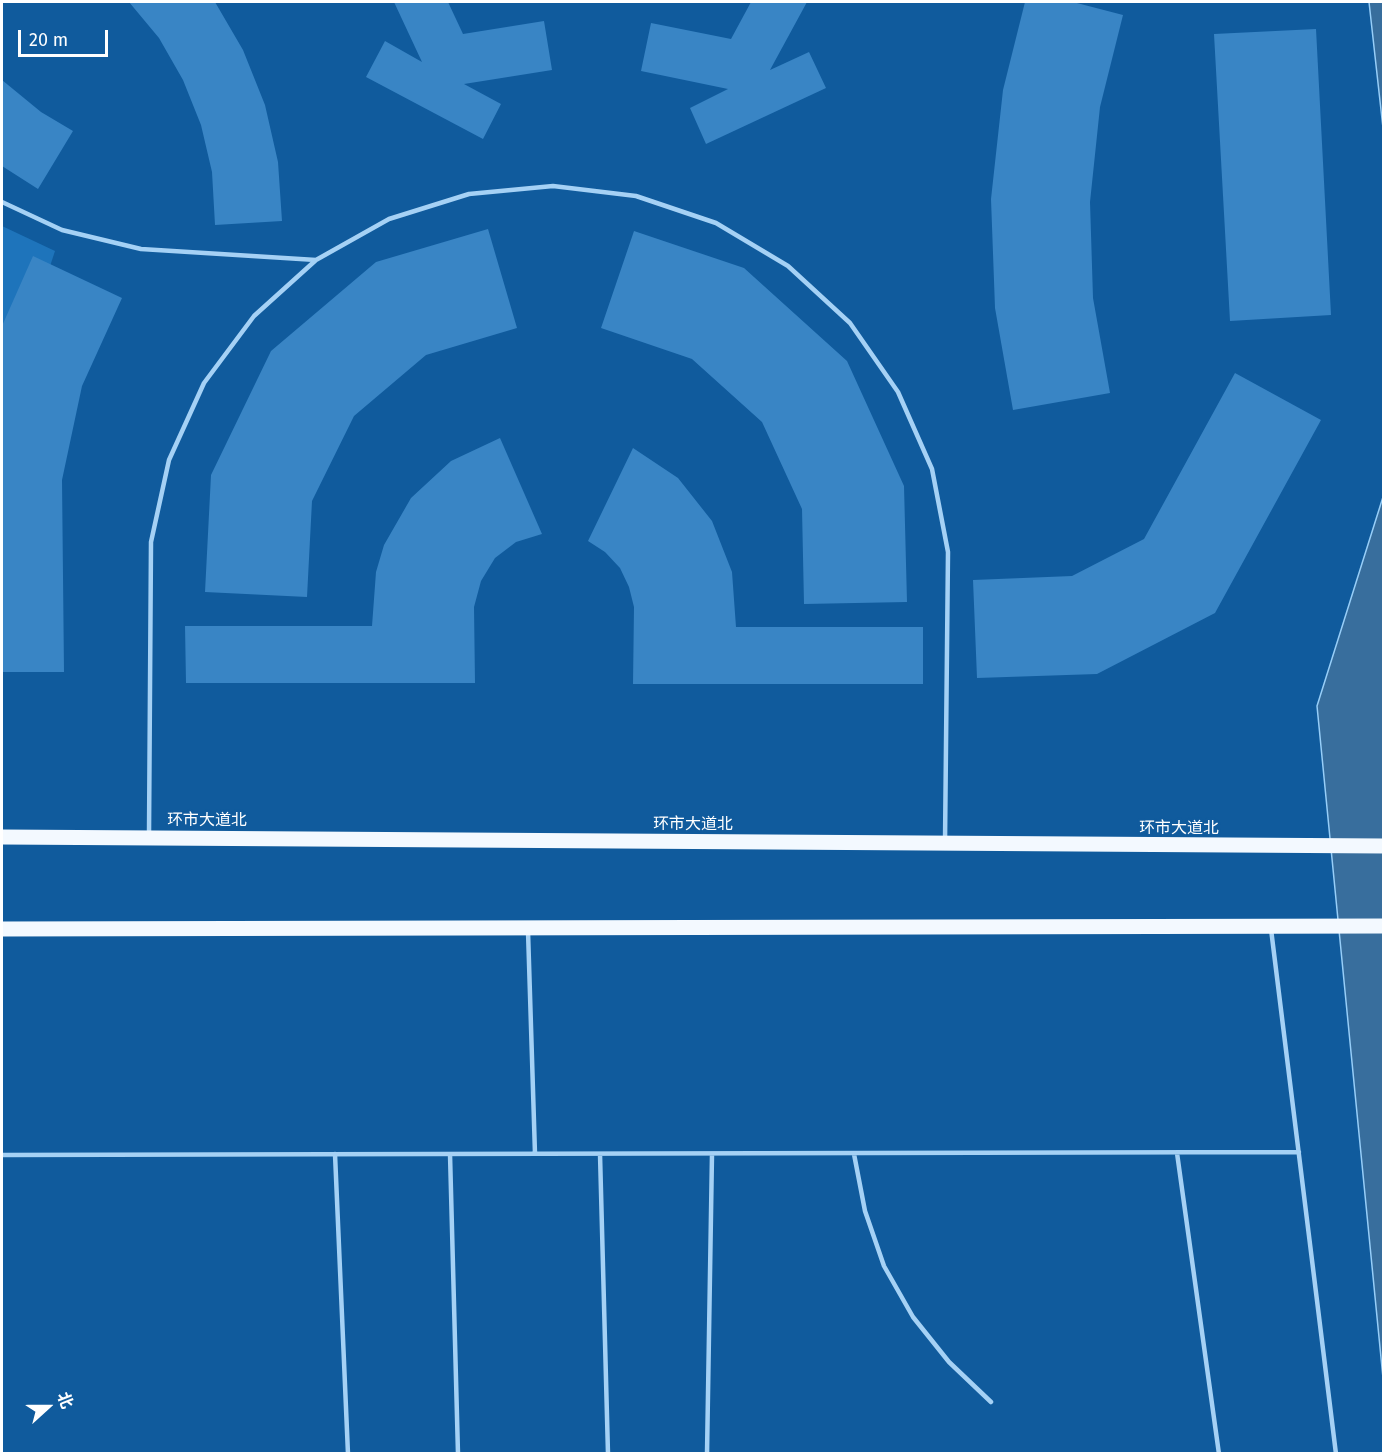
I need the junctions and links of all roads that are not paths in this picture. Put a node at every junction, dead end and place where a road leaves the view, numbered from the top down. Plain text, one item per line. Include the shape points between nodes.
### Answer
1 (2, 202) edge
2 (316, 260) junction
3 (2, 837) edge
4 (149, 838) junction
5 (945, 845) junction
6 (1383, 846) edge
7 (1383, 926) edge
8 (1271, 927) junction
9 (528, 928) junction
10 (2, 929) edge
11 (1299, 1152) junction
12 (1177, 1153) junction
13 (335, 1154) junction
14 (450, 1154) junction
15 (535, 1154) junction
16 (600, 1154) junction
17 (712, 1154) junction
18 (854, 1154) junction
19 (2, 1155) edge
20 (991, 1402) dead end
21 (348, 1454) edge
22 (458, 1454) edge
23 (608, 1454) edge
24 (707, 1454) edge
25 (1220, 1454) edge
26 (1336, 1454) edge

1 - 2 lane via 62,230 141,249
2 - 4 lane via 254,316 204,383 169,460 151,542
2 - 5 lane via 389,219 469,194 553,186 636,196 716,223 796,273 850,323 898,392 932,469 948,552
3 - 4 main road, 环市大道北
4 - 5 main road, 环市大道北
5 - 6 main road, 环市大道北
7 - 8 main road
8 - 9 main road
8 - 11 lane
9 - 10 main road
9 - 15 lane
11 - 12 lane
11 - 26 lane
12 - 18 lane
12 - 25 lane
13 - 14 lane
13 - 19 lane
13 - 21 lane
14 - 15 lane
14 - 22 lane
15 - 16 lane
16 - 17 lane
16 - 23 lane
17 - 18 lane
17 - 24 lane
18 - 20 lane via 865,1211 884,1266 912,1317 949,1362

